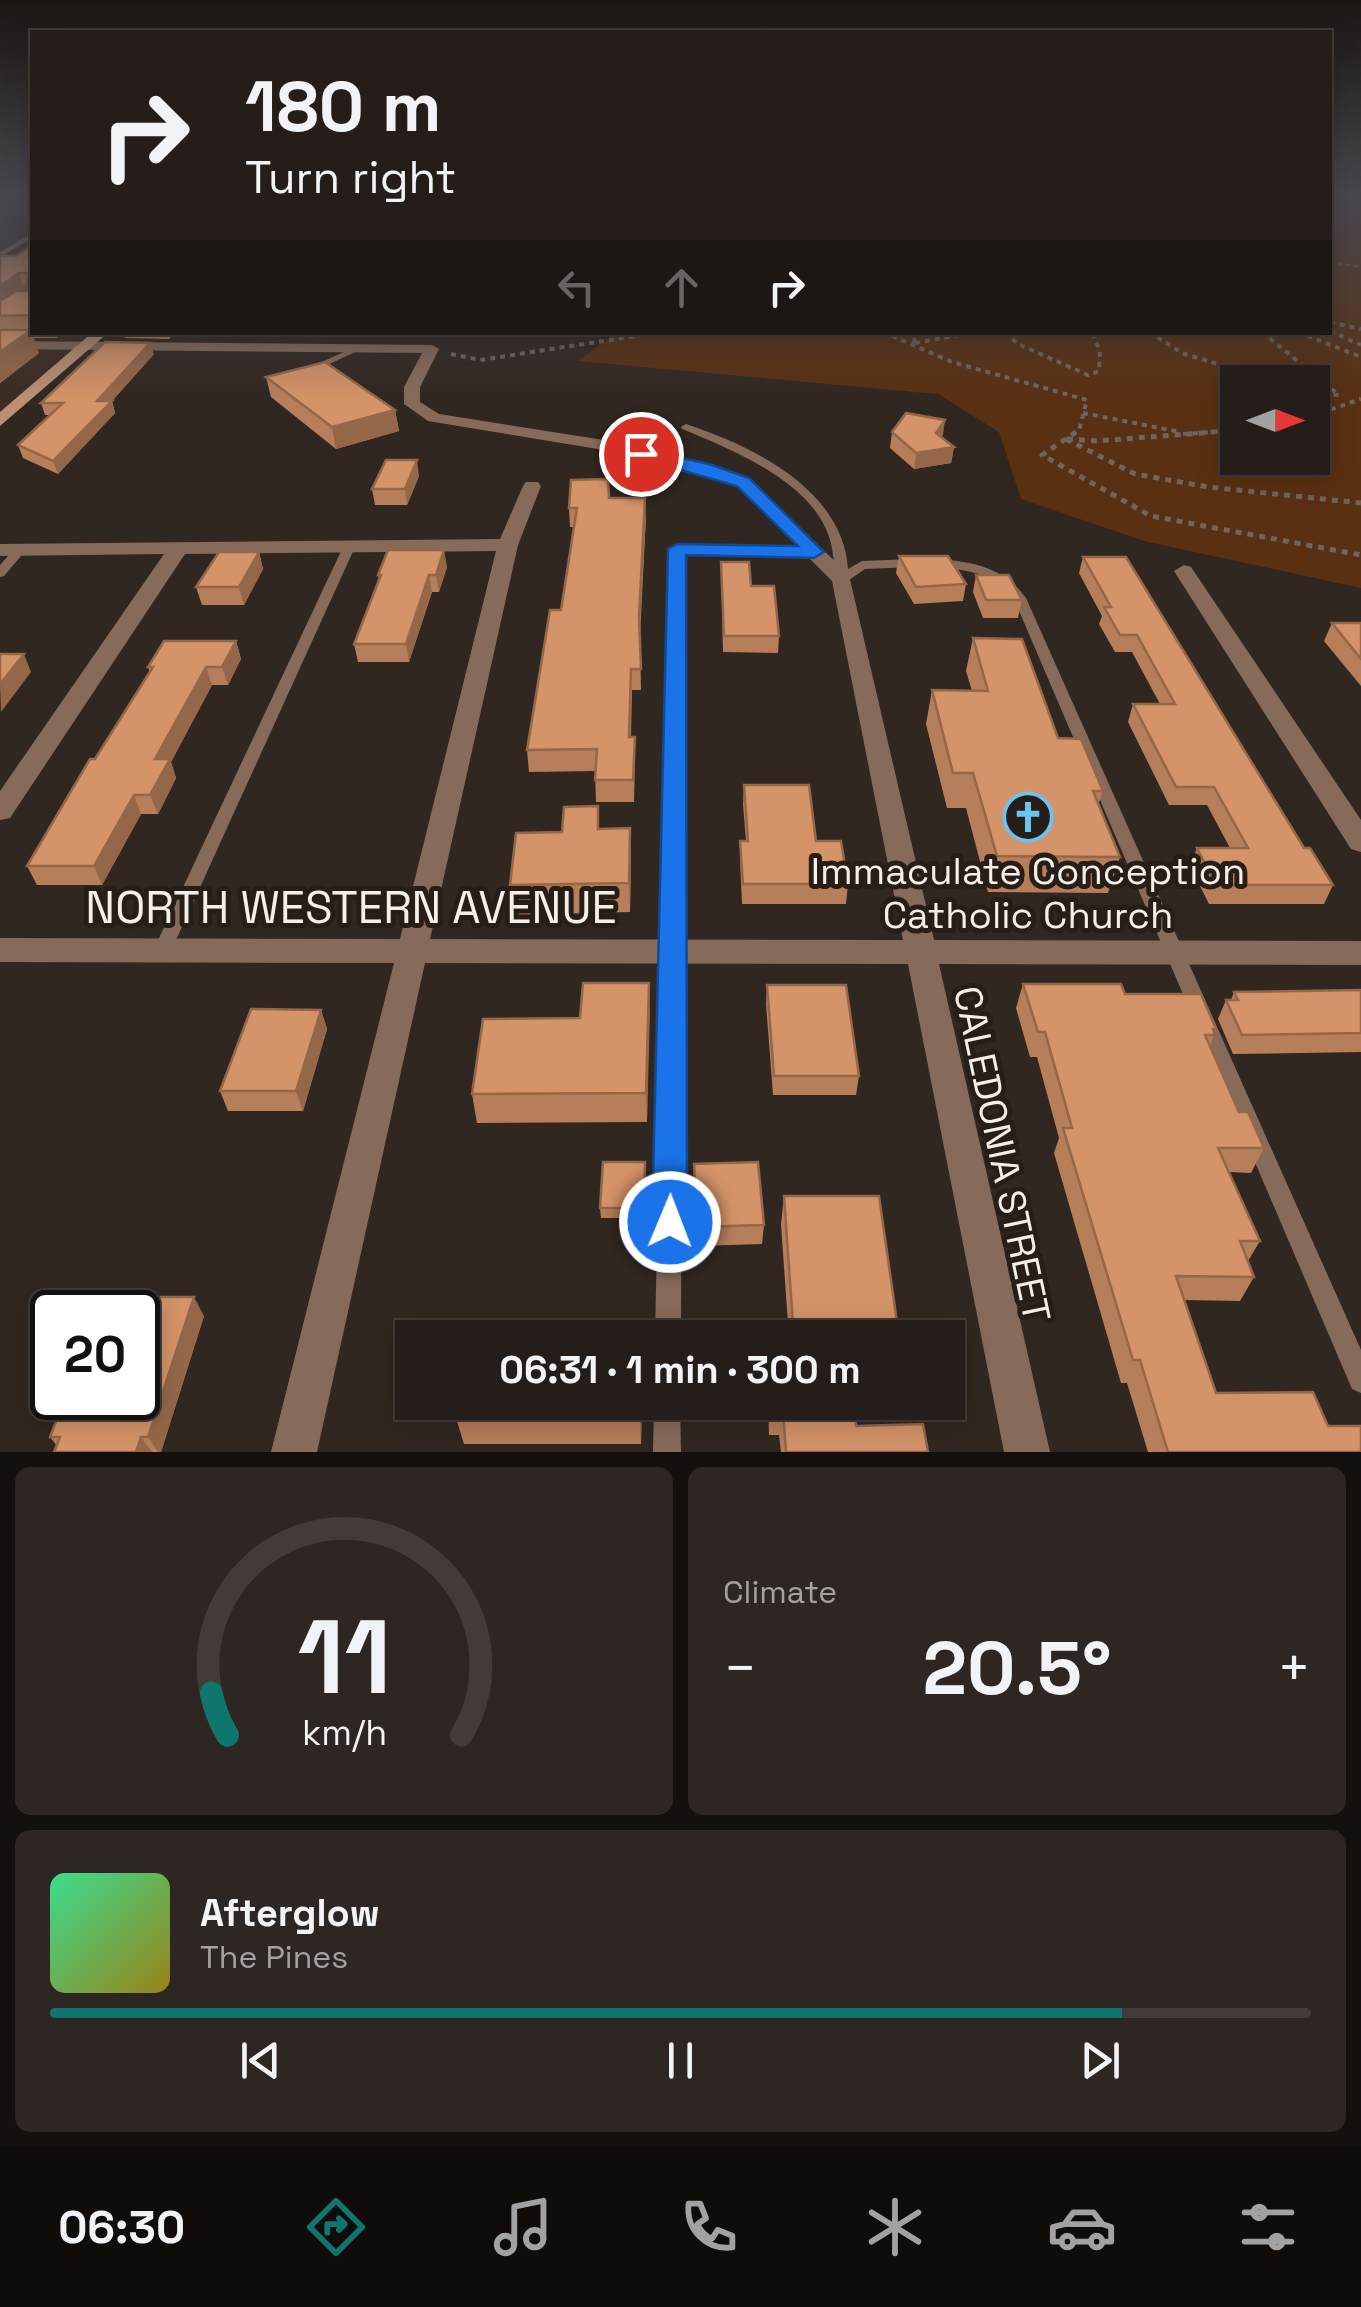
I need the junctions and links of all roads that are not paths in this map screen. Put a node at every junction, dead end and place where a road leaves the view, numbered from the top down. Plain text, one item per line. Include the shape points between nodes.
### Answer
1 (99, 335) edge
2 (0, 345) edge
3 (87, 346) junction
4 (360, 348) junction
5 (303, 374) edge
6 (0, 421) edge
7 (686, 427) dead end
8 (532, 486) dead end
9 (508, 544) junction
10 (348, 546) junction
11 (178, 549) junction
12 (11, 550) edge
13 (814, 552) junction
14 (1184, 572) dead end
15 (0, 573) edge
16 (842, 579) junction
17 (0, 811) edge
18 (1361, 842) edge
19 (0, 950) edge
20 (162, 951) junction
21 (413, 952) junction
22 (673, 953) junction
23 (921, 953) junction
24 (1176, 953) junction
25 (1361, 953) edge
26 (668, 1320) edge
27 (1361, 1380) edge
28 (668, 1420) edge
29 (294, 1452) edge
30 (667, 1452) edge
31 (1027, 1452) edge

1 - 3 street
2 - 3 street
3 - 4 street
3 - 6 street
4 - 5 lane
4 - 13 street via 432,350 412,388 412,404 434,418 610,446 743,482
7 - 16 lane via 752,454 809,498 844,557
8 - 9 street
9 - 10 street
9 - 21 street
10 - 11 street
10 - 20 lane
11 - 12 street
11 - 17 street
12 - 15 lane
13 - 16 street
13 - 22 lane via 677,549
14 - 18 street
16 - 23 street, CALEDONIA STREET
16 - 24 lane via 862,565 922,563 974,565 1008,580
19 - 20 street, NORTH WESTERN AVENUE
20 - 21 street, NORTH WESTERN AVENUE
21 - 22 street, NORTH WESTERN AVENUE
21 - 29 street
22 - 23 street, NORTH WESTERN AVENUE
22 - 26 lane
23 - 24 street, NORTH WESTERN AVENUE
23 - 31 street, CALEDONIA STREET
24 - 25 street, NORTH WESTERN AVENUE
24 - 27 lane
28 - 30 lane

